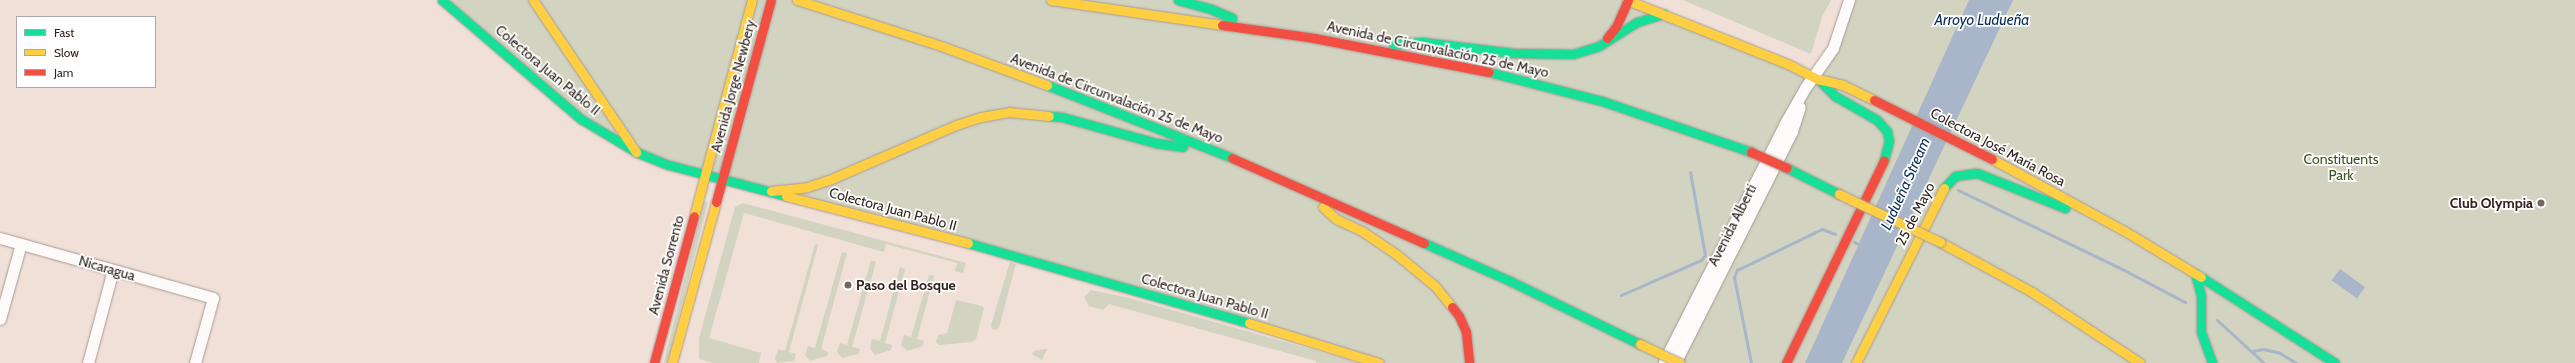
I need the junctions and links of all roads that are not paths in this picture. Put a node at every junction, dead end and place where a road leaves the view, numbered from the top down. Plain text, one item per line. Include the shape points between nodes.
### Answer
1 (442, 0) edge
2 (533, 0) edge
3 (752, 0) edge
4 (771, 0) edge
5 (797, 0) edge
6 (1051, 0) edge
7 (1178, 0) edge
8 (1627, 0) edge
9 (1849, 0) edge
10 (1664, 14) junction
11 (1258, 29) junction
12 (1368, 46) junction
13 (1599, 46) junction
14 (1816, 78) junction
15 (1805, 88) junction
16 (636, 152) junction
17 (1220, 153) junction
18 (705, 174) junction
19 (722, 179) junction
20 (1304, 188) junction
21 (771, 191) junction
22 (2123, 230) junction
23 (0, 238) edge
24 (21, 244) junction
25 (113, 270) junction
26 (2195, 273) junction
27 (0, 319) edge
28 (88, 363) edge
29 (195, 363) edge
30 (654, 363) edge
31 (672, 363) edge
32 (1379, 363) edge
33 (1469, 363) edge
34 (1663, 363) edge
35 (1675, 363) edge
36 (1680, 363) edge
37 (1786, 363) edge
38 (1856, 363) edge
39 (2140, 363) edge
40 (2212, 363) edge
41 (2335, 363) edge

1 - 16 main road, Colectora Juan Pablo II via 581,119
2 - 16 main road
3 - 18 main road, Avenida Jorge Newbery
4 - 19 main road, Avenida Jorge Newbery
5 - 17 main road, Avenida de Circunvalación 25 de Mayo via 944,47 1085,99
6 - 11 main road, Avenida de Circunvalación 25 de Mayo
7 - 11 main road via 1211,9
8 - 10 main road, Colectora José María Rosa
8 - 13 main road via 1616,27
9 - 14 street, Avenida Alberti via 1833,48
10 - 13 main road via 1637,22
10 - 14 main road, Colectora José María Rosa
11 - 12 main road, Avenida de Circunvalación 25 de Mayo
12 - 13 main road via 1422,42 1548,55 1573,54
12 - 39 main road, Avenida de Circunvalación 25 de Mayo, bridge via 1540,83 1602,101 1751,152 1940,242 2032,292
14 - 15 street, Avenida Alberti
14 - 22 main road, Colectora José María Rosa via 1843,85 1902,113
14 - 37 main road via 1835,96 1877,120 1887,131 1889,142 1887,154
15 - 34 street, Avenida Alberti
15 - 35 street, Avenida Alberti via 1792,131
16 - 18 main road, Colectora Juan Pablo II via 669,165
17 - 20 main road, Avenida de Circunvalación 25 de Mayo
17 - 21 main road via 1156,143 1062,117 1009,112 956,125 829,180 807,187
18 - 19 main road, Colectora Juan Pablo II
18 - 30 main road, Avenida Sorrento
19 - 21 main road, Colectora Juan Pablo II
19 - 31 main road
20 - 33 main road via 1336,219 1362,231 1396,254 1435,286 1459,316 1466,332
20 - 36 main road, Avenida de Circunvalación 25 de Mayo, bridge via 1510,281
21 - 32 main road, Colectora Juan Pablo II via 1003,252
22 - 26 main road, Colectora José María Rosa
22 - 38 main road, 25 de Mayo via 1977,173 1955,176 1939,196
23 - 24 street, Nicaragua
24 - 25 street, Nicaragua
24 - 27 street
25 - 28 street
25 - 29 street, Nicaragua via 213,298
26 - 40 main road via 2201,296 2201,332
26 - 41 main road, Colectora José María Rosa

